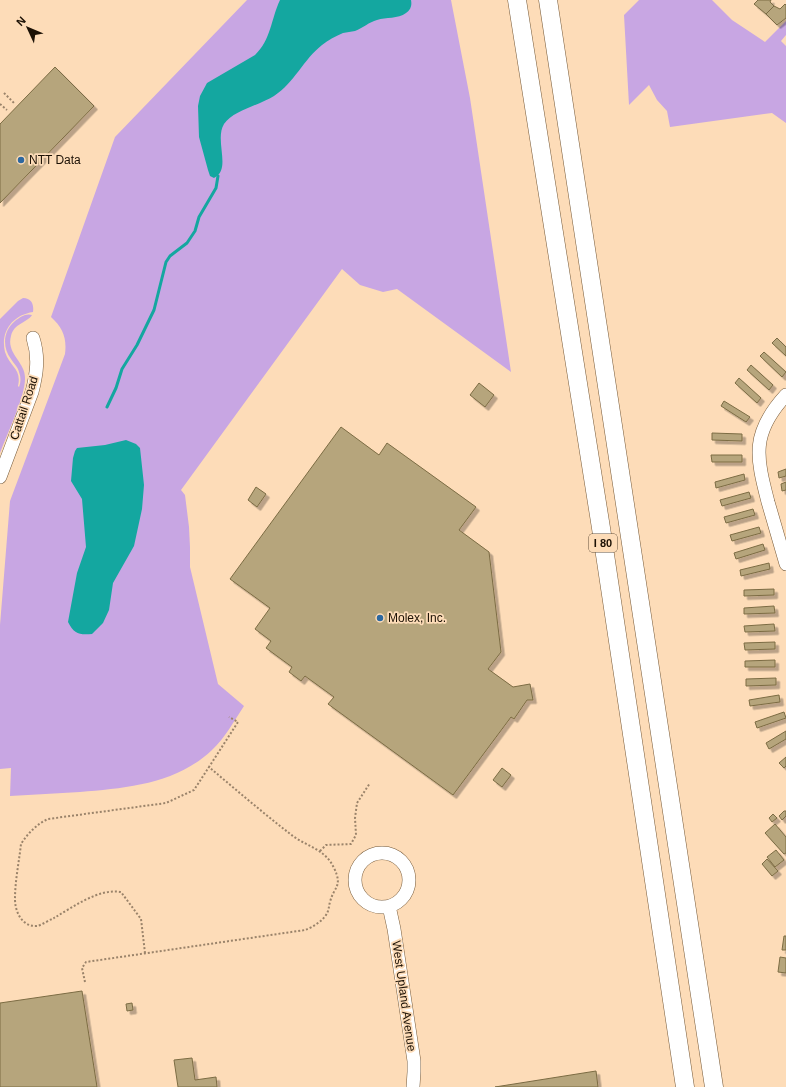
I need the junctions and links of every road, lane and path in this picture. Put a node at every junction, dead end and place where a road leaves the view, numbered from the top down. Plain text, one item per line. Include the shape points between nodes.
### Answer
1 (517, 0) edge
2 (548, 0) edge
3 (4, 93) dead end
4 (14, 102) dead end
5 (0, 104) edge
6 (7, 110) dead end
7 (33, 338) dead end
8 (786, 395) edge
9 (0, 477) edge
10 (786, 564) edge
11 (229, 717) dead end
12 (209, 767) junction
13 (370, 783) dead end
14 (320, 851) junction
15 (389, 906) junction
16 (145, 953) junction
17 (85, 982) dead end
18 (413, 1087) edge
19 (685, 1087) edge
20 (714, 1087) edge

1 - 19 highway, I 80 via 601,528
2 - 20 highway, I 80
3 - 4 path
5 - 6 path
7 - 9 street, Cattail Road via 38,362 36,379
8 - 10 street via 763,429 758,452 760,474
11 - 12 path via 238,722
12 - 14 path via 291,835
12 - 16 path via 194,790 178,799 166,803 48,819 40,823 21,844 15,900 20,919 38,926 102,893 121,892 141,919
13 - 14 path via 357,803 354,818 356,835 351,844 326,845
14 - 16 path via 334,868 338,887 332,895 328,912 313,927
15 - 15 street via 403,898 409,882 408,873 405,865 392,854 374,854 359,865 355,883 363,900 371,905
15 - 18 street, West Upland Avenue via 414,1061
16 - 17 path via 86,962 82,968

